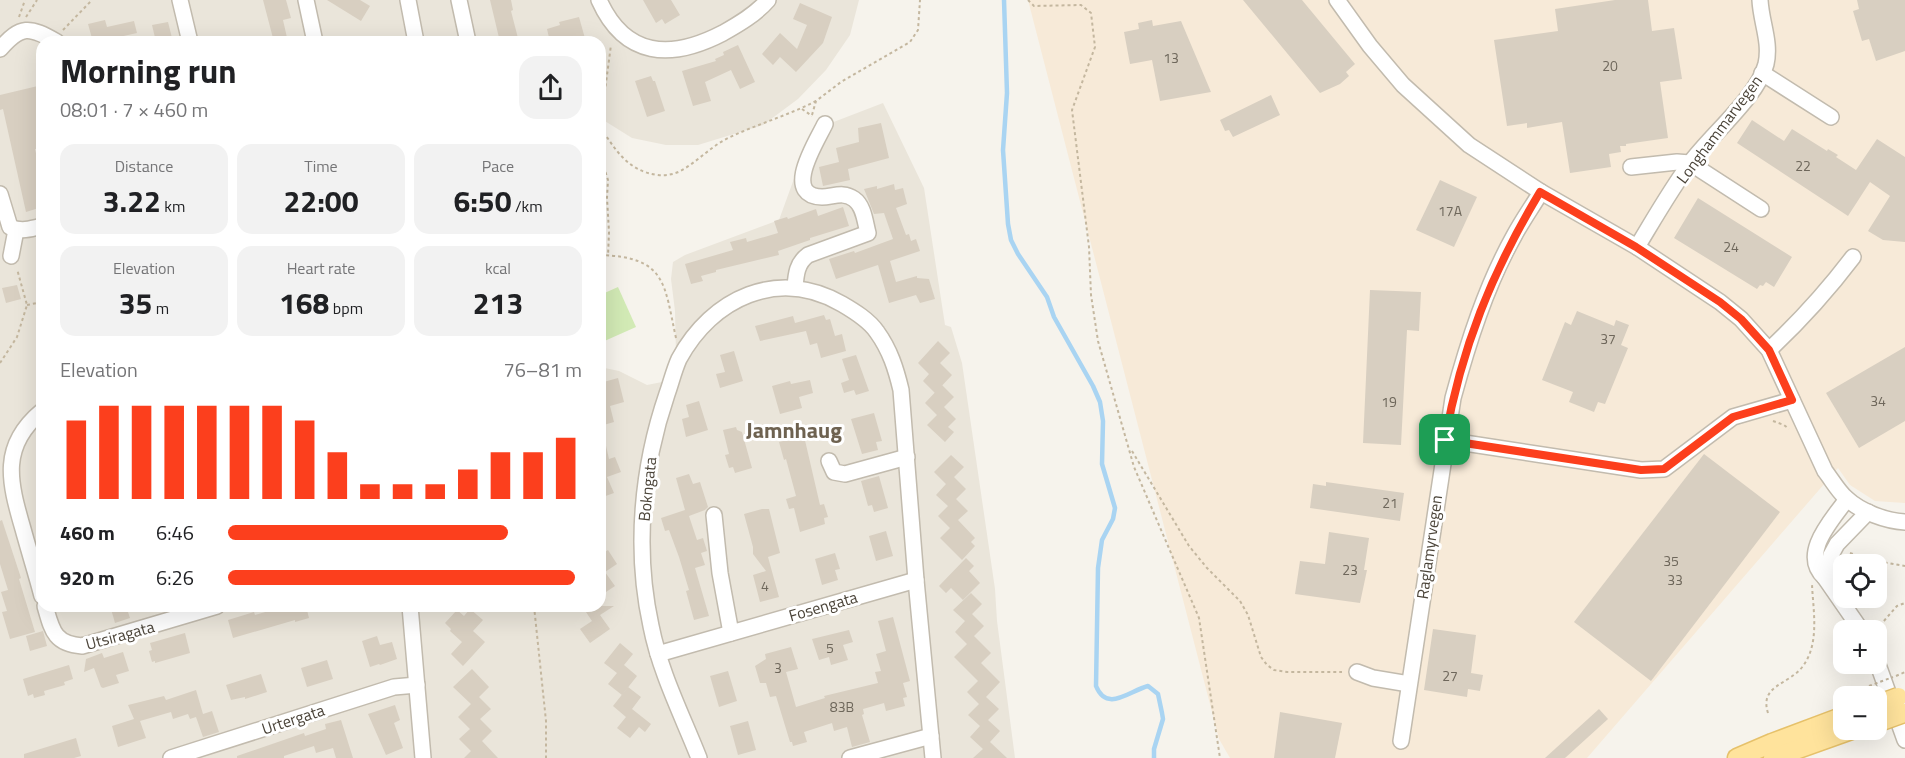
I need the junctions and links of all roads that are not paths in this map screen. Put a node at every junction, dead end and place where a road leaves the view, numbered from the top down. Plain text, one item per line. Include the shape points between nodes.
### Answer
1 (180, 0) edge
2 (306, 0) edge
3 (408, 0) edge
4 (459, 0) edge
5 (599, 0) edge
6 (768, 0) edge
7 (1337, 0) edge
8 (1760, 0) edge
9 (41, 36) edge
10 (188, 36) edge
11 (314, 36) edge
12 (415, 36) edge
13 (467, 36) edge
14 (0, 49) edge
15 (1762, 73) junction
16 (1831, 117) dead end
17 (825, 124) dead end
18 (1690, 163) junction
19 (1631, 167) dead end
20 (1540, 192) junction
21 (0, 194) edge
22 (1761, 209) dead end
23 (36, 227) edge
24 (16, 230) junction
25 (1636, 247) junction
26 (11, 256) road end
27 (1853, 256) dead end
28 (795, 287) junction
29 (1769, 350) junction
30 (1792, 400) junction
31 (36, 416) edge
32 (1445, 440) junction
33 (907, 457) junction
34 (829, 461) dead end
35 (1847, 499) junction
36 (1868, 512) junction
37 (714, 515) dead end
38 (1905, 522) edge
39 (36, 575) edge
40 (1818, 579) junction
41 (916, 580) junction
42 (47, 612) edge
43 (197, 612) edge
44 (411, 612) edge
45 (1853, 620) edge
46 (731, 633) junction
47 (658, 654) junction
48 (1357, 672) road end
49 (1881, 674) edge
50 (1409, 684) junction
51 (417, 685) junction
52 (1903, 704) edge
53 (1887, 712) edge
54 (1833, 720) edge
55 (931, 736) junction
56 (1833, 737) edge
57 (1905, 740) edge
58 (1401, 741) dead end
59 (171, 758) edge
60 (423, 758) edge
61 (699, 758) edge
62 (850, 758) edge
63 (933, 758) edge
64 (1737, 758) edge
65 (1773, 758) edge

1 - 10 street
2 - 11 street
3 - 12 street
4 - 13 street
5 - 6 street via 621,34 658,50 679,50 709,40 737,26
7 - 20 street via 1370,46 1428,109 1469,145
8 - 15 street, Longhammarvegen via 1768,54
9 - 14 street via 26,30 16,32
15 - 16 street
15 - 18 street, Longhammarvegen via 1749,95
17 - 28 street via 803,171 803,184 816,196 838,194 853,198 862,209 868,233 802,259
18 - 19 street
18 - 22 street
18 - 25 street, Longhammarvegen
20 - 25 street
20 - 32 street, Raglamyrvegen via 1513,238 1467,347
21 - 24 street via 6,219
23 - 24 street
24 - 26 street
25 - 29 street via 1720,302
27 - 29 street via 1816,302
28 - 33 street, Bokngata via 835,299 877,330 899,381
28 - 47 street, Bokngata via 775,288 726,305 698,329 678,361 647,467 643,514 643,573
29 - 30 street
30 - 32 street via 1733,417 1664,469 1641,470
30 - 35 street via 1825,471
31 - 39 street via 19,436 10,465 13,495
32 - 50 street, Raglamyrvegen
33 - 34 street via 845,474 834,472
33 - 41 street, Bokngata
35 - 36 street
35 - 40 street via 1816,546
36 - 38 street
36 - 40 street via 1838,544
37 - 46 street
40 - 45 street
41 - 46 street, Fosengata
41 - 55 street, Bokngata
42 - 43 street, Utsiragata via 61,641 82,646
44 - 51 street
46 - 47 street, Fosengata
47 - 61 street, Bokngata
48 - 50 street
49 - 57 street
50 - 58 street, Raglamyrvegen
51 - 59 street, Urtergata via 394,687
51 - 60 street
52 - 53 main road, bridge
54 - 64 main road
55 - 62 street
55 - 63 street, Bokngata
56 - 65 main road

